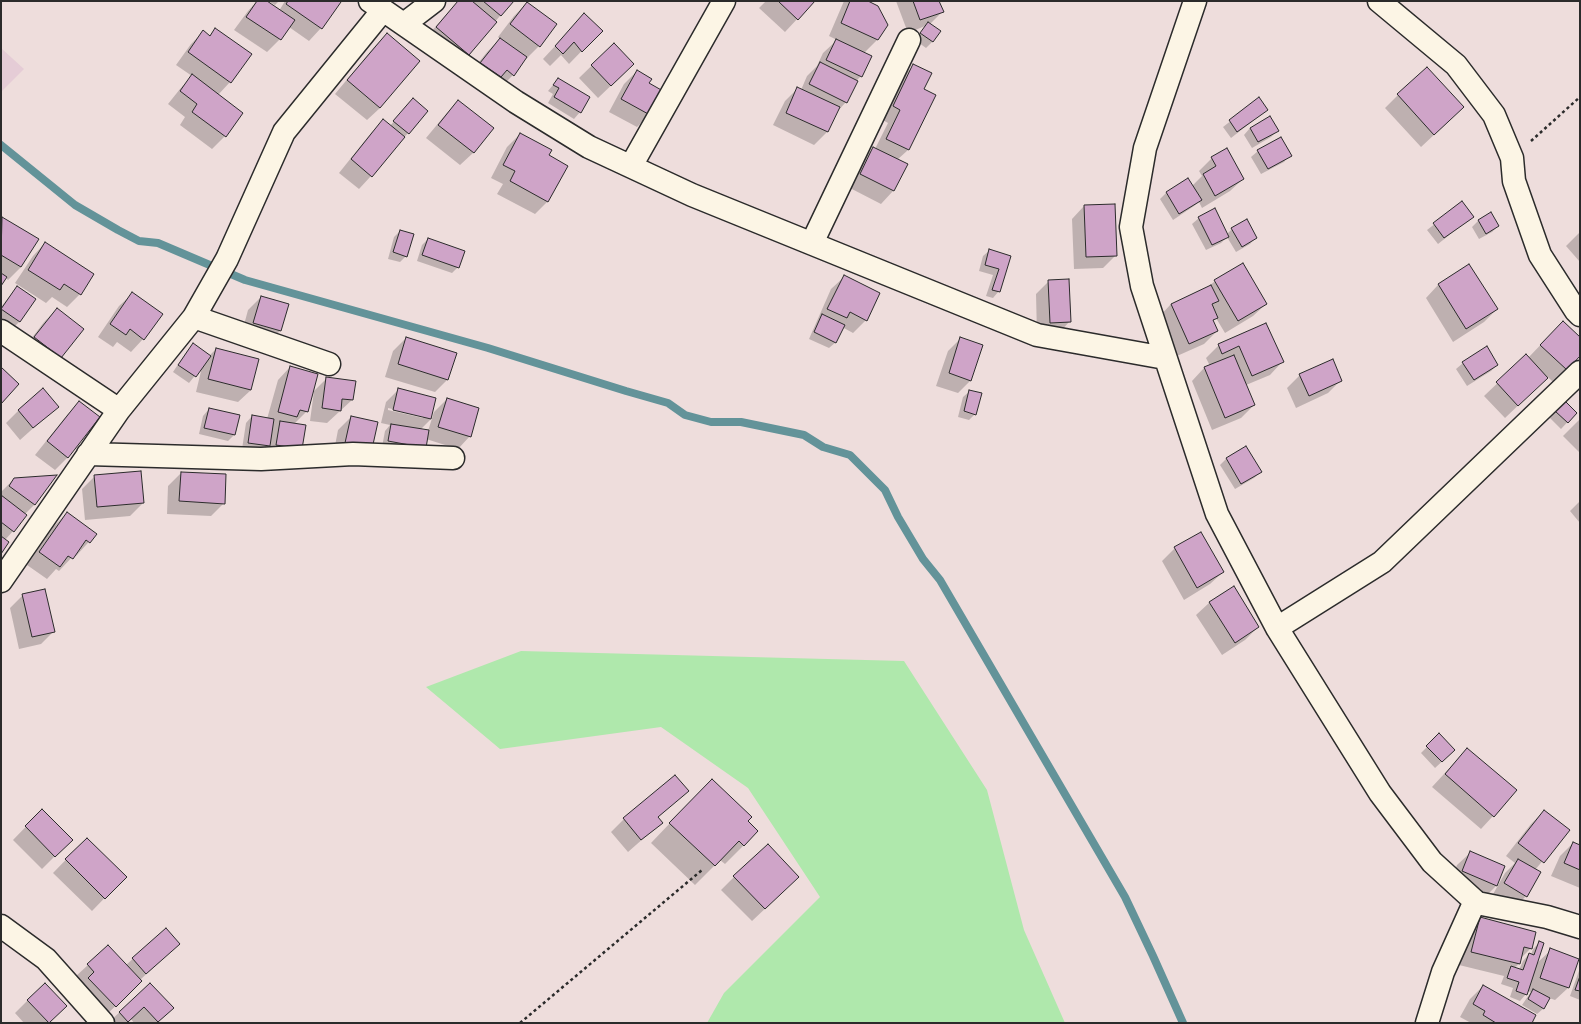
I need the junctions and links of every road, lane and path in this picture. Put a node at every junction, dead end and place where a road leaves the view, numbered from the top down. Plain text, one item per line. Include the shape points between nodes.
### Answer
1 (434, 1) edge
2 (724, 1) edge
3 (1195, 1) edge
4 (1379, 1) edge
5 (377, 6) edge
6 (404, 24) junction
7 (910, 40) dead end
8 (1580, 97) edge
9 (1512, 158) junction
10 (631, 166) junction
11 (812, 243) junction
12 (1580, 315) edge
13 (194, 317) junction
14 (1, 331) edge
15 (1165, 358) junction
16 (329, 364) dead end
17 (1580, 372) edge
18 (119, 410) junction
19 (88, 454) junction
20 (453, 458) dead end
21 (1, 581) edge
22 (1277, 628) junction
23 (702, 870) dead end
24 (1476, 901) junction
25 (1, 926) edge
26 (1580, 927) edge
27 (103, 1023) edge
28 (520, 1023) edge
29 (1426, 1023) edge

1 - 6 street
2 - 10 street
3 - 15 street via 1145,148 1131,227 1142,286
4 - 9 street via 1456,64 1494,116
5 - 6 street
5 - 13 street via 284,132 227,259
6 - 10 street via 516,102 589,147
7 - 11 street
8 - 9 path
9 - 12 street via 1514,181 1540,255
10 - 11 street via 692,195
11 - 15 street via 1037,335
13 - 16 street
13 - 18 street
14 - 18 street
15 - 22 street via 1217,514
17 - 22 street via 1382,562
18 - 19 street
19 - 20 street via 261,460 352,454
19 - 21 street
22 - 24 street via 1380,793 1432,862
23 - 28 path
24 - 26 street
24 - 29 street via 1443,972
25 - 27 street via 46,959

